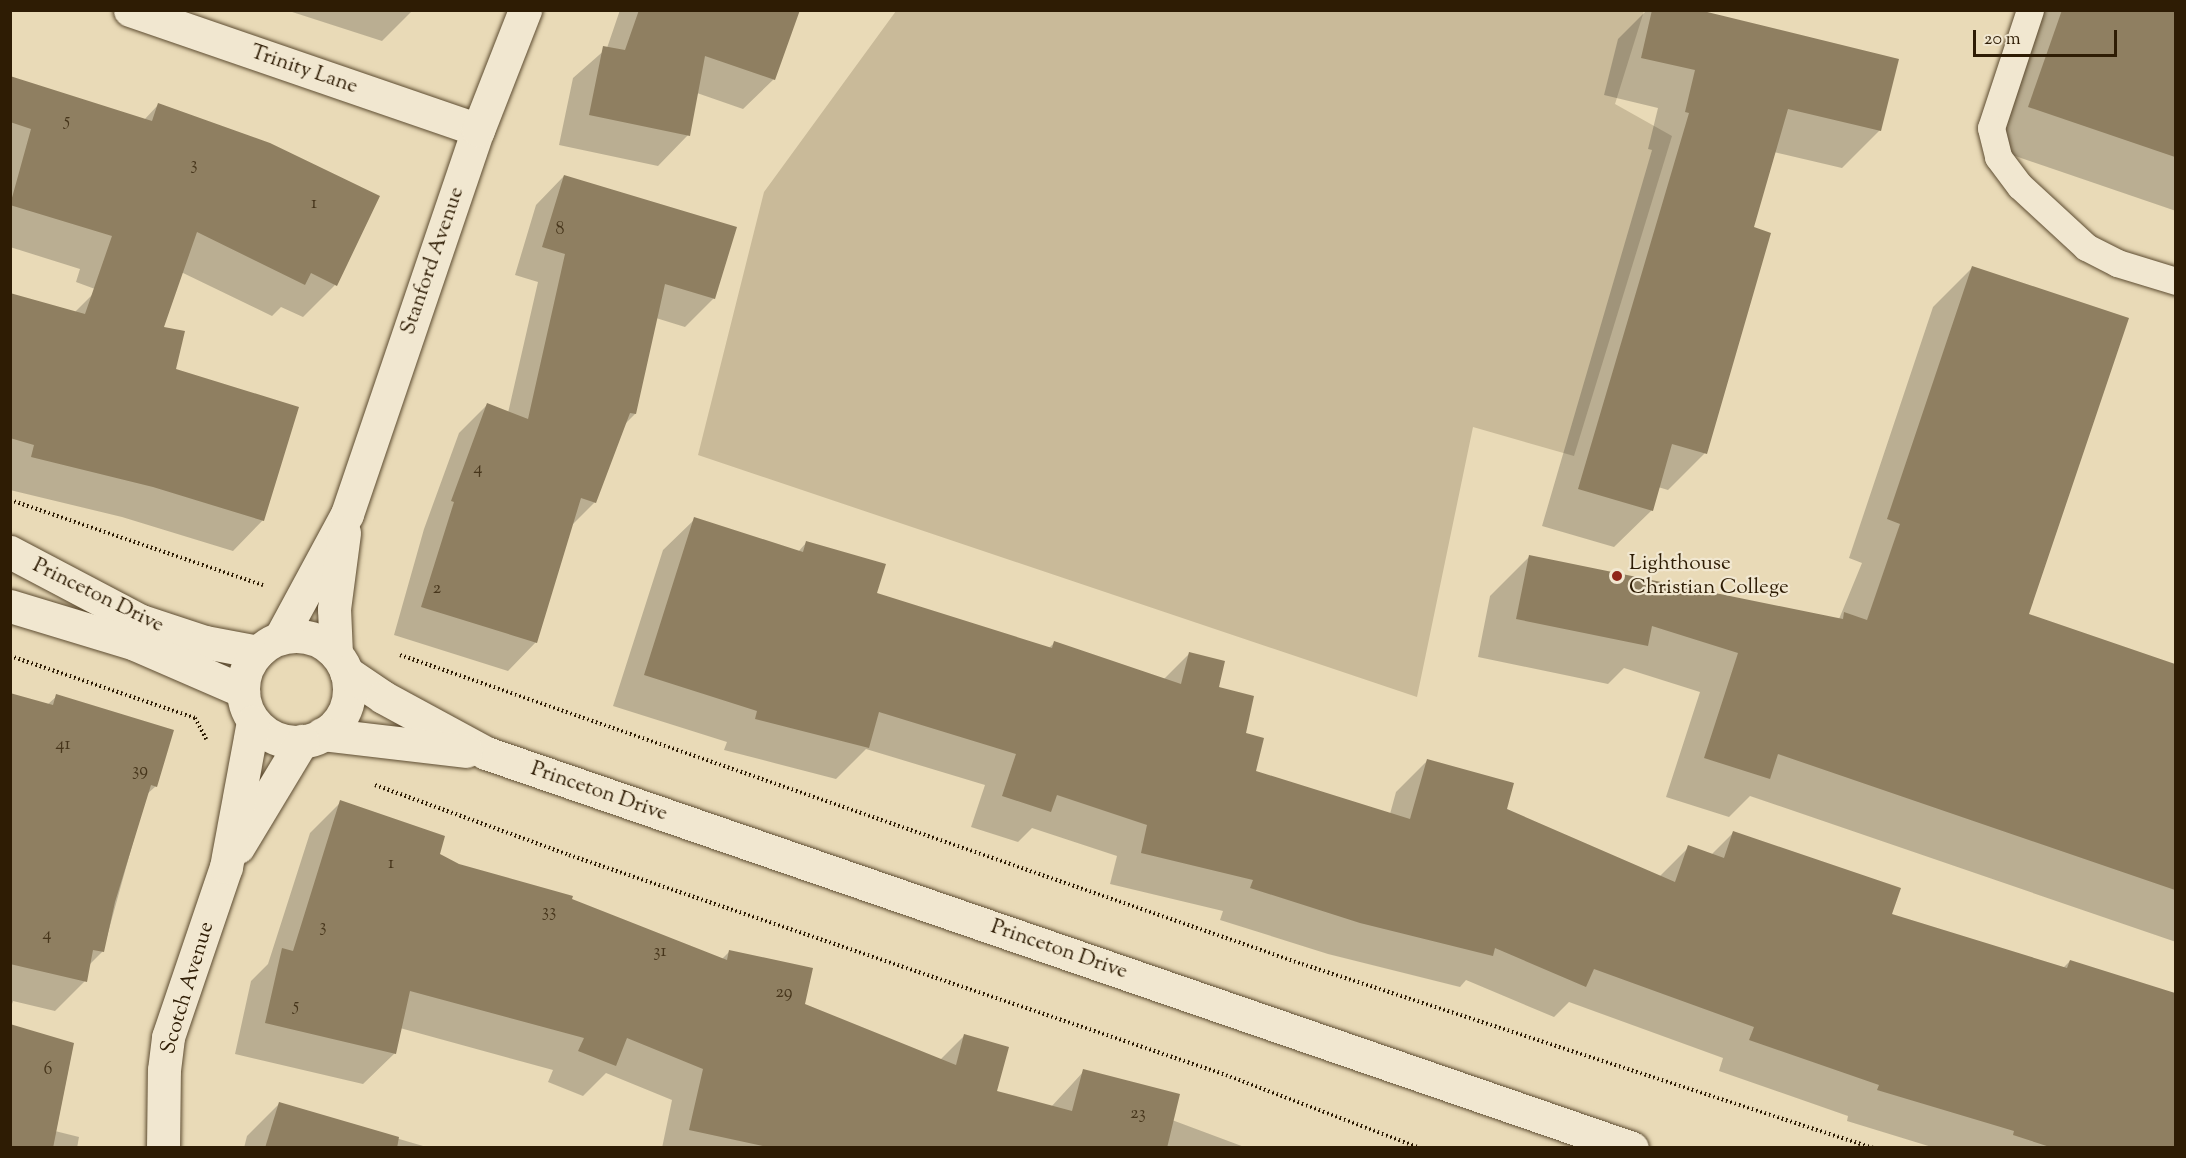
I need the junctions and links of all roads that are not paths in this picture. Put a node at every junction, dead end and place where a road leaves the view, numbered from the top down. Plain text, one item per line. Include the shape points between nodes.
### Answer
1 (130, 10) edge
2 (525, 10) edge
3 (2030, 10) edge
4 (478, 130) junction
5 (2175, 281) edge
6 (347, 514) junction
7 (10, 552) edge
8 (10, 606) edge
9 (269, 645) junction
10 (341, 663) junction
11 (248, 706) junction
12 (312, 738) junction
13 (486, 753) junction
14 (226, 867) junction
15 (163, 1148) edge
16 (1632, 1148) edge

1 - 4 street, Trinity Lane
2 - 4 street, Stanford Avenue
3 - 5 lane via 1991,128 1998,157 2020,186 2086,247 2117,263
4 - 6 street, Stanford Avenue
6 - 9 street, Stanford Avenue
6 - 10 street, Stanford Avenue via 334,609
7 - 9 street, Princeton Drive via 141,621 205,642
8 - 11 street, Princeton Drive via 135,644
9 - 10 street via 310,637
9 - 11 street via 249,663
10 - 12 street via 349,690 345,708 336,723
10 - 13 street, Princeton Drive via 383,697
11 - 12 street via 275,737
11 - 14 street, Scotch Avenue via 246,757
12 - 13 street, Princeton Drive
12 - 14 street, Scotch Avenue
13 - 16 street, Princeton Drive
14 - 15 street, Scotch Avenue via 168,1037

